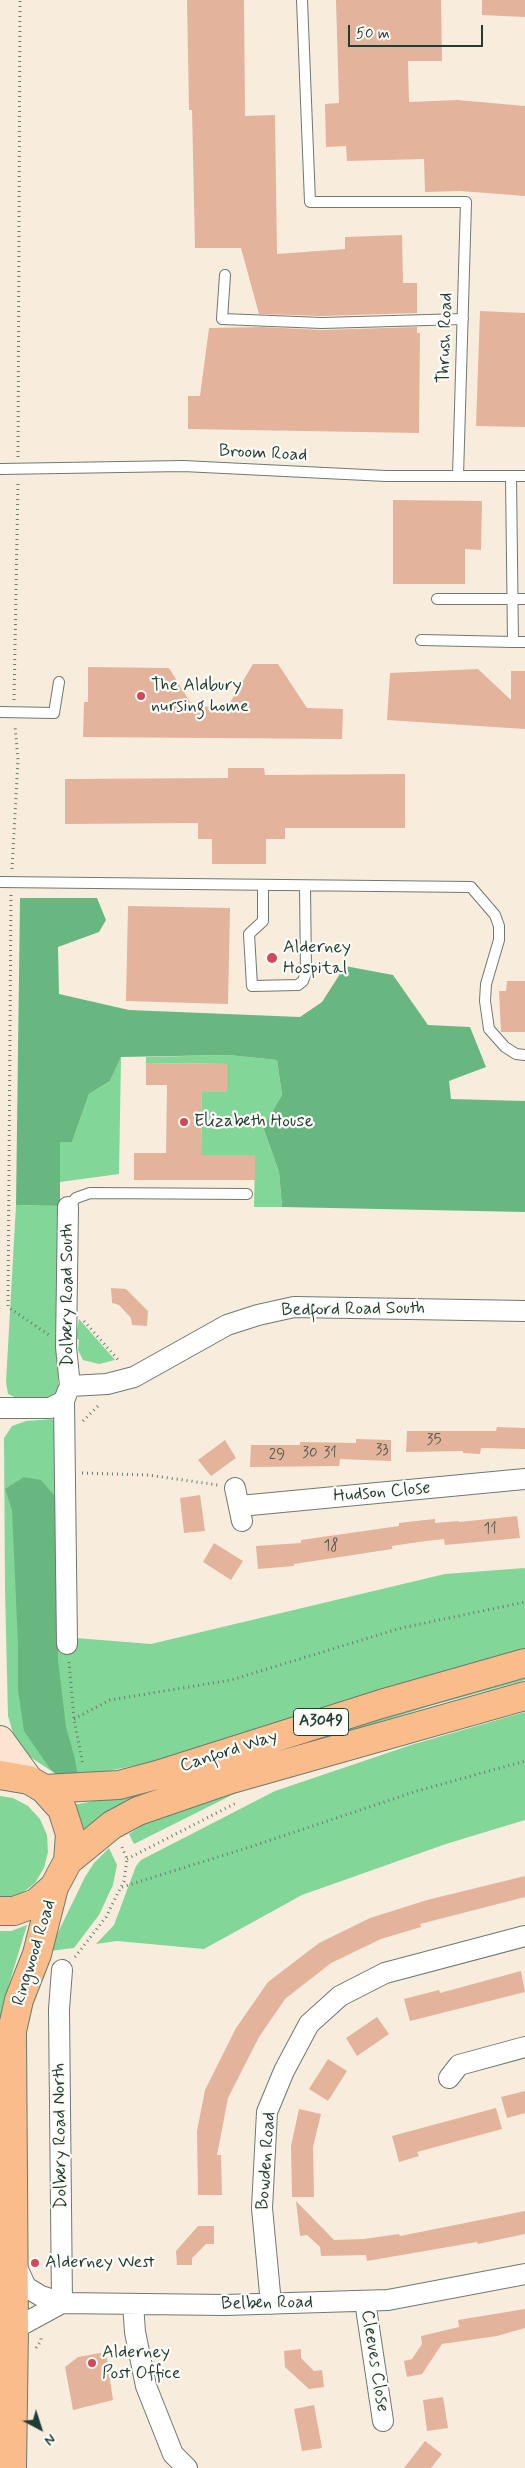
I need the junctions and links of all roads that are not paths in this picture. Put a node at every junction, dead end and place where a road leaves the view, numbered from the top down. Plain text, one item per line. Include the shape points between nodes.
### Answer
1 (302, 0) edge
2 (225, 275) dead end
3 (463, 318) junction
4 (0, 469) edge
5 (458, 476) junction
6 (511, 476) junction
7 (525, 476) edge
8 (438, 599) dead end
9 (525, 599) edge
10 (513, 600) junction
11 (421, 640) dead end
12 (513, 642) junction
13 (525, 642) edge
14 (58, 682) dead end
15 (0, 712) edge
16 (0, 882) edge
17 (263, 885) junction
18 (305, 886) junction
19 (525, 1055) edge
20 (247, 1194) dead end
21 (68, 1207) joint
22 (525, 1311) edge
23 (67, 1394) junction
24 (0, 1408) edge
25 (525, 1480) edge
26 (239, 1505) road end
27 (67, 1644) road end
28 (525, 1663) edge
29 (525, 1696) edge
30 (0, 1740) edge
31 (0, 1775) edge
32 (37, 1785) junction
33 (68, 1861) junction
34 (54, 1887) junction
35 (0, 1911) edge
36 (525, 1936) edge
37 (62, 1970) road end
38 (525, 2047) edge
39 (449, 2078) dead end
40 (14, 2260) junction
41 (525, 2274) edge
42 (365, 2301) junction
43 (62, 2302) junction
44 (133, 2304) junction
45 (271, 2304) junction
46 (14, 2329) junction
47 (383, 2421) dead end
48 (12, 2468) edge
49 (187, 2468) edge

1 - 3 lane, Thrush Road via 310,202 466,202
2 - 3 lane via 222,319 322,323
3 - 5 lane, Thrush Road
4 - 5 lane, Broom Road via 183,466 386,476
5 - 6 lane, Broom Road
6 - 7 lane, Broom Road
6 - 10 lane
8 - 10 lane
9 - 10 lane
10 - 12 lane
11 - 12 lane
12 - 13 lane
14 - 15 lane via 54,712
16 - 17 lane
17 - 18 lane
17 - 18 lane via 263,921 249,934 252,986 298,985 305,977
18 - 19 lane via 471,887 495,915 499,926 499,940 486,984 488,1029 505,1047
20 - 21 lane, Dolbery Road South via 90,1193 76,1198
21 - 23 street, Dolbery Road South
22 - 23 street, Bedford Road South via 294,1308 258,1314 227,1326 134,1377
23 - 24 street, Bedford Road South via 50,1408
23 - 27 street, Dolbery Road South
25 - 26 street, Hudson Close
28 - 32 highway, Canford Way / A3049 via 118,1785
29 - 33 highway, Canford Way / A3049 via 228,1780 138,1811 112,1825
30 - 32 main road
31 - 32 highway, A3049
32 - 33 highway, A3049 via 62,1809 70,1834
33 - 34 highway, A3049
34 - 35 highway, A3049 via 36,1903 14,1911
34 - 40 highway, Ringwood Road / A3049 via 12,2031
36 - 45 street, Bowden Road via 385,1973 340,1996 309,2024 267,2112 262,2208
37 - 43 street, Dolbery Road North via 59,2009
38 - 39 street via 459,2066
40 - 43 street via 26,2287 41,2296
40 - 46 highway, Ringwood Road / A3049
41 - 42 street, Belben Road via 388,2300
42 - 45 street, Belben Road
42 - 47 street, Cleeves Close
43 - 44 street, Belben Road
43 - 46 street, Belben Road
44 - 45 street, Belben Road
44 - 49 street via 146,2386 173,2454
46 - 48 highway, Ringwood Road / A3049

